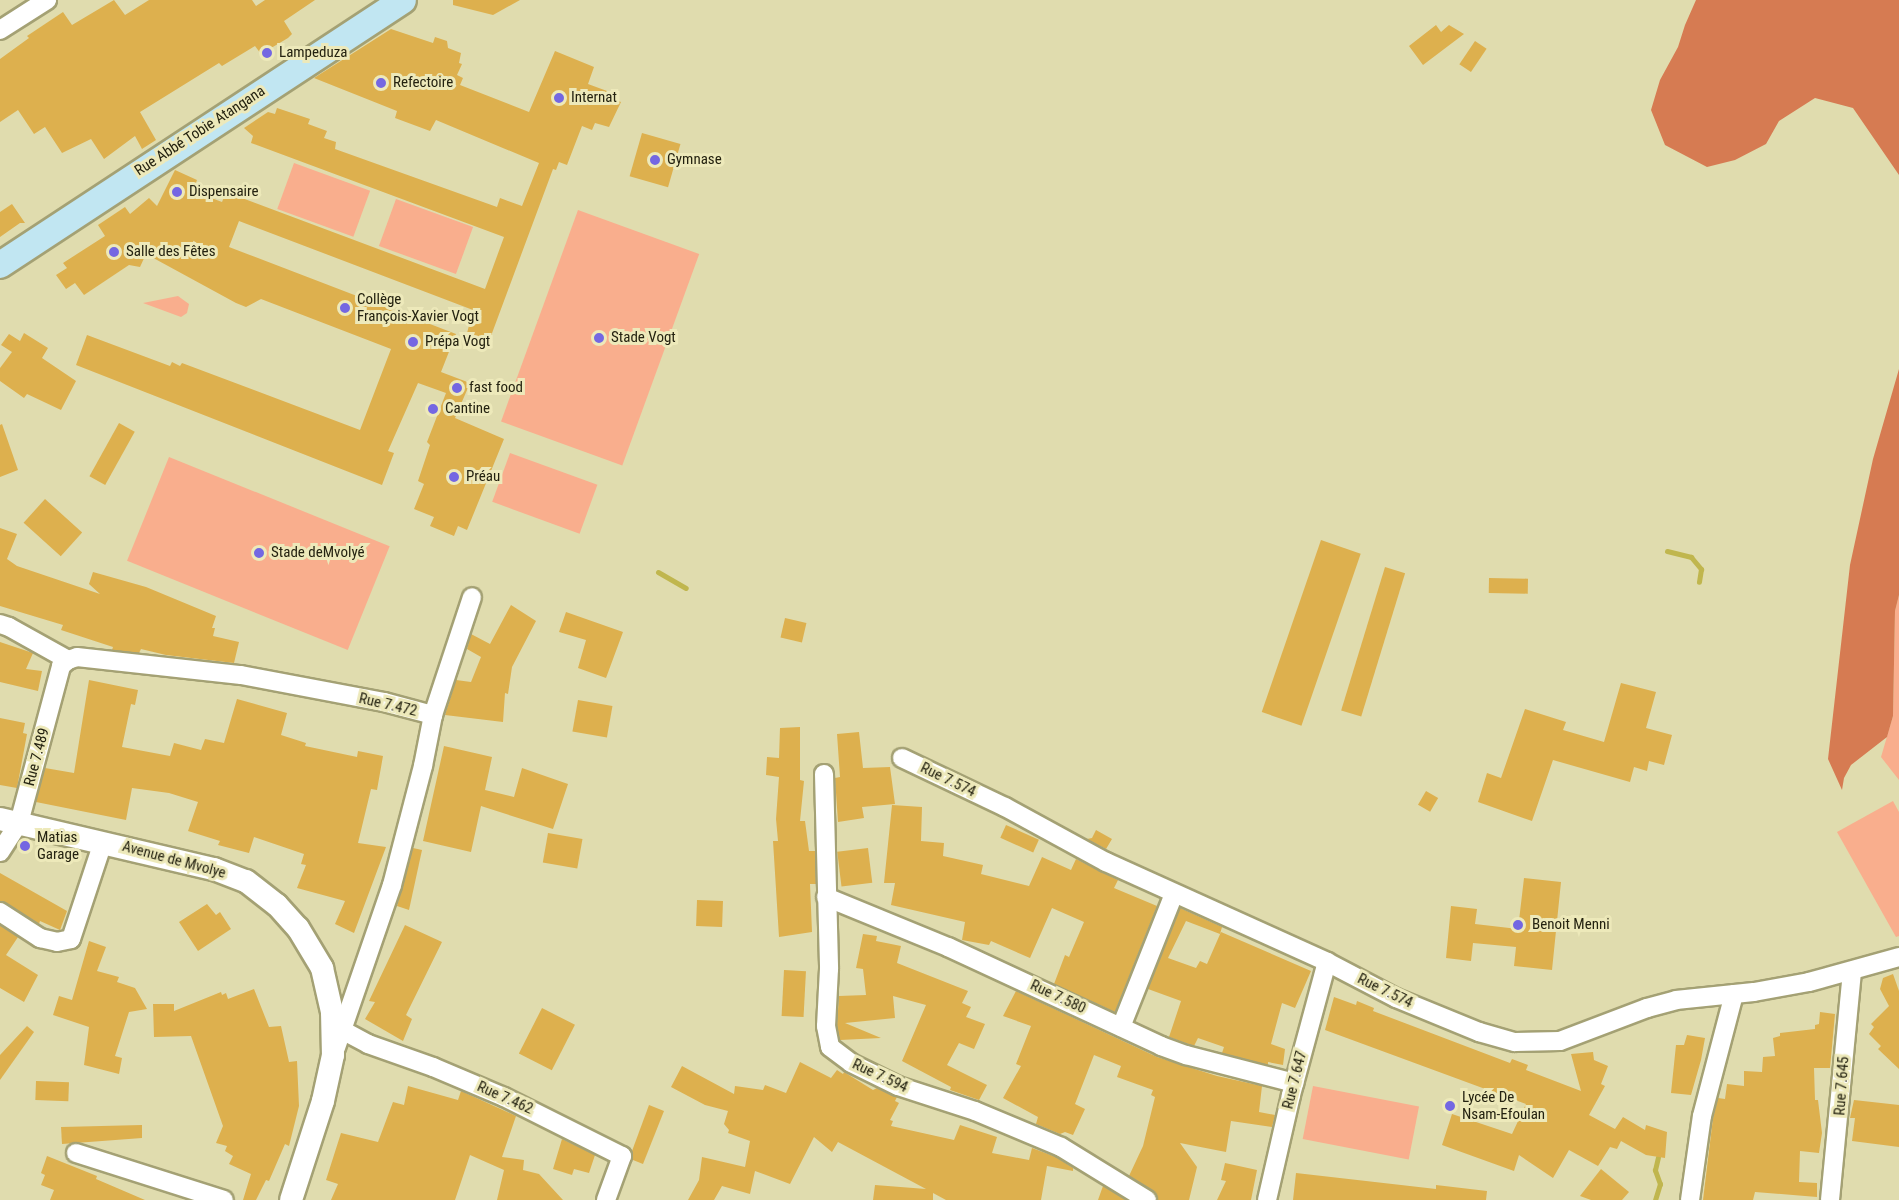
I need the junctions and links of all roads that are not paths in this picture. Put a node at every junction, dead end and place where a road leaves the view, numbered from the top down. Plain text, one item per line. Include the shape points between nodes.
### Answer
1 (47, 0) edge
2 (402, 0) edge
3 (0, 30) edge
4 (0, 264) edge
5 (472, 597) dead end
6 (0, 624) edge
7 (68, 660) junction
8 (433, 715) junction
9 (903, 758) dead end
10 (824, 774) dead end
11 (10, 821) edge
12 (103, 842) junction
13 (0, 852) edge
14 (1174, 894) junction
15 (826, 897) junction
16 (0, 912) edge
17 (1899, 957) edge
18 (1327, 962) junction
19 (1852, 972) junction
20 (1734, 994) junction
21 (1121, 1027) junction
22 (342, 1030) junction
23 (333, 1055) junction
24 (1294, 1083) junction
25 (76, 1153) dead end
26 (224, 1200) edge
27 (291, 1200) edge
28 (606, 1200) edge
29 (1147, 1200) edge
30 (1267, 1200) edge
31 (1690, 1200) edge
32 (1830, 1200) edge

1 - 3 street
2 - 4 main road, Rue Abbé Tobie Atangana
5 - 8 street
6 - 7 street
7 - 8 street, Rue 7.472 via 77,657 241,675
7 - 11 street, Rue 7.489 via 61,666
8 - 22 street, Rue 7.472 via 392,885
9 - 14 street, Rue 7.574
10 - 15 street, Rue 7.594
11 - 12 street, Avenue de Mvolye
11 - 13 street, Rue 7.489
12 - 16 street via 71,939 57,942 40,938
12 - 23 street, Avenue de Mvolye via 214,869 246,881 277,905 298,928 322,968 332,1012
14 - 18 street, Rue 7.574
14 - 21 street
15 - 21 street, Rue 7.580 via 948,947
15 - 29 street, Rue 7.594 via 826,1026 830,1047 851,1064 898,1086 960,1105 1061,1147
17 - 19 street, Rue 7.574
18 - 20 street, Rue 7.574 via 1426,1011 1515,1042 1560,1041 1676,1000
18 - 24 street, Rue 7.647
19 - 20 street, Rue 7.574
19 - 32 street, Rue 7.645
20 - 31 street via 1705,1099
21 - 24 street, Rue 7.580 via 1186,1055
22 - 23 street, Rue 7.472
22 - 28 street, Rue 7.462 via 368,1044 504,1097 622,1156
23 - 27 street, Avenue de Mvolye via 323,1101
24 - 30 street, Rue 7.647
25 - 26 street

